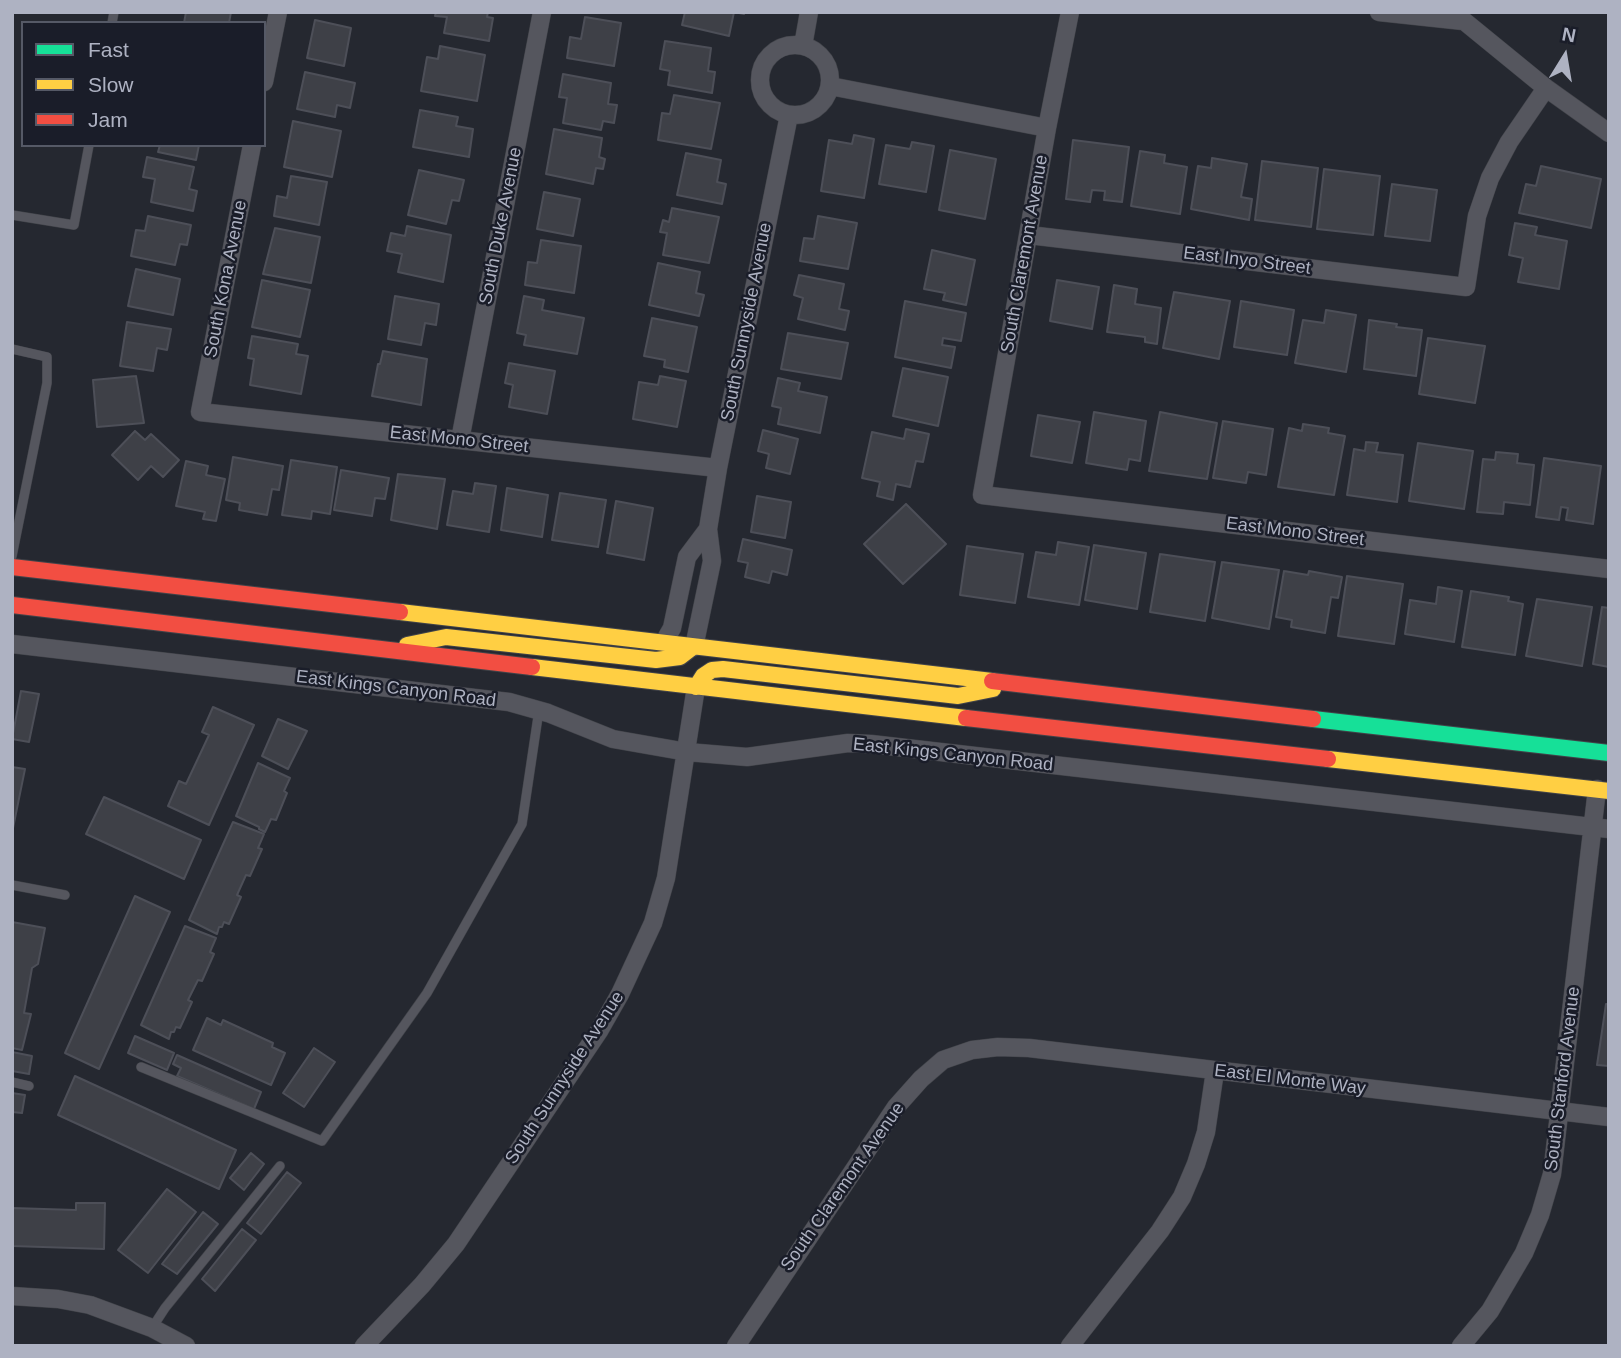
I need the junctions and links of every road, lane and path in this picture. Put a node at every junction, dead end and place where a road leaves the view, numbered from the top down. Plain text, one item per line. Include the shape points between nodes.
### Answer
1 (278, 12) edge
2 (542, 12) edge
3 (809, 12) edge
4 (1070, 12) edge
5 (1379, 12) edge
6 (1458, 17) edge
7 (803, 46) junction
8 (266, 72) edge
9 (830, 86) junction
10 (1546, 88) junction
11 (789, 115) junction
12 (1047, 128) junction
13 (1609, 133) edge
14 (89, 147) edge
15 (252, 147) edge
16 (12, 215) edge
17 (1029, 235) junction
18 (12, 349) edge
19 (200, 412) joint
20 (460, 440) junction
21 (718, 468) junction
22 (982, 495) joint
23 (708, 528) junction
24 (12, 556) edge
25 (12, 567) edge
26 (1609, 569) edge
27 (12, 605) edge
28 (664, 642) junction
29 (12, 644) edge
30 (694, 647) junction
31 (386, 649) junction
32 (1015, 685) junction
33 (696, 687) junction
34 (539, 710) junction
35 (687, 752) junction
36 (1609, 753) edge
37 (1603, 790) edge
38 (1601, 828) edge
39 (12, 885) edge
40 (65, 895) dead end
41 (972, 1050) joint
42 (141, 1067) dead end
43 (1215, 1071) junction
44 (12, 1082) edge
45 (29, 1086) dead end
46 (1561, 1112) junction
47 (1609, 1117) edge
48 (280, 1166) dead end
49 (12, 1296) edge
50 (152, 1328) junction
51 (186, 1346) edge
52 (364, 1346) edge
53 (736, 1346) edge
54 (1070, 1346) edge
55 (1461, 1346) edge

1 - 8 street
2 - 20 street, South Duke Avenue
3 - 7 street
4 - 12 street, South Claremont Avenue
5 - 6 street
6 - 10 street
7 - 9 street via 822,57
7 - 11 street via 779,49 763,66 760,78 766,101
9 - 11 street via 822,104 813,111
9 - 12 street
10 - 13 street
10 - 17 street, East Inyo Street via 1490,178 1477,216 1466,287
11 - 21 street, South Sunnyside Avenue
12 - 17 street, South Claremont Avenue
14 - 16 lane via 74,225
15 - 19 street, South Kona Avenue
17 - 22 street, South Claremont Avenue
18 - 24 lane via 47,357 47,383
19 - 20 street, East Mono Street
20 - 21 street, East Mono Street
21 - 23 street, South Sunnyside Avenue
22 - 26 street, East Mono Street
23 - 28 street, South Sunnyside Avenue via 687,557 672,628
23 - 30 street, South Sunnyside Avenue via 712,561
25 - 28 main road
27 - 31 main road
28 - 30 main road
29 - 34 street, East Kings Canyon Road via 509,702
30 - 31 main road via 680,657 656,660 446,637
30 - 32 main road
31 - 33 main road
32 - 33 main road via 958,696 723,669 702,676
32 - 36 main road
33 - 35 street, South Sunnyside Avenue
33 - 37 main road
34 - 35 street, East Kings Canyon Road via 613,738
34 - 42 lane via 522,824 427,993 322,1142
35 - 38 street, East Kings Canyon Road via 747,757 872,744
35 - 52 street, South Sunnyside Avenue via 666,878 653,923 620,994 456,1244
37 - 38 street, South Stanford Avenue
38 - 46 street, South Stanford Avenue
39 - 40 lane
41 - 43 street, East El Monte Way via 1029,1048
41 - 53 street, South Claremont Avenue via 943,1060 896,1107
43 - 46 street, East El Monte Way
43 - 54 street via 1206,1132 1182,1197
44 - 45 lane
46 - 47 street, East El Monte Way
46 - 55 street, South Stanford Avenue via 1552,1174 1530,1240 1490,1311
48 - 50 lane
49 - 50 street via 90,1305
50 - 51 street

